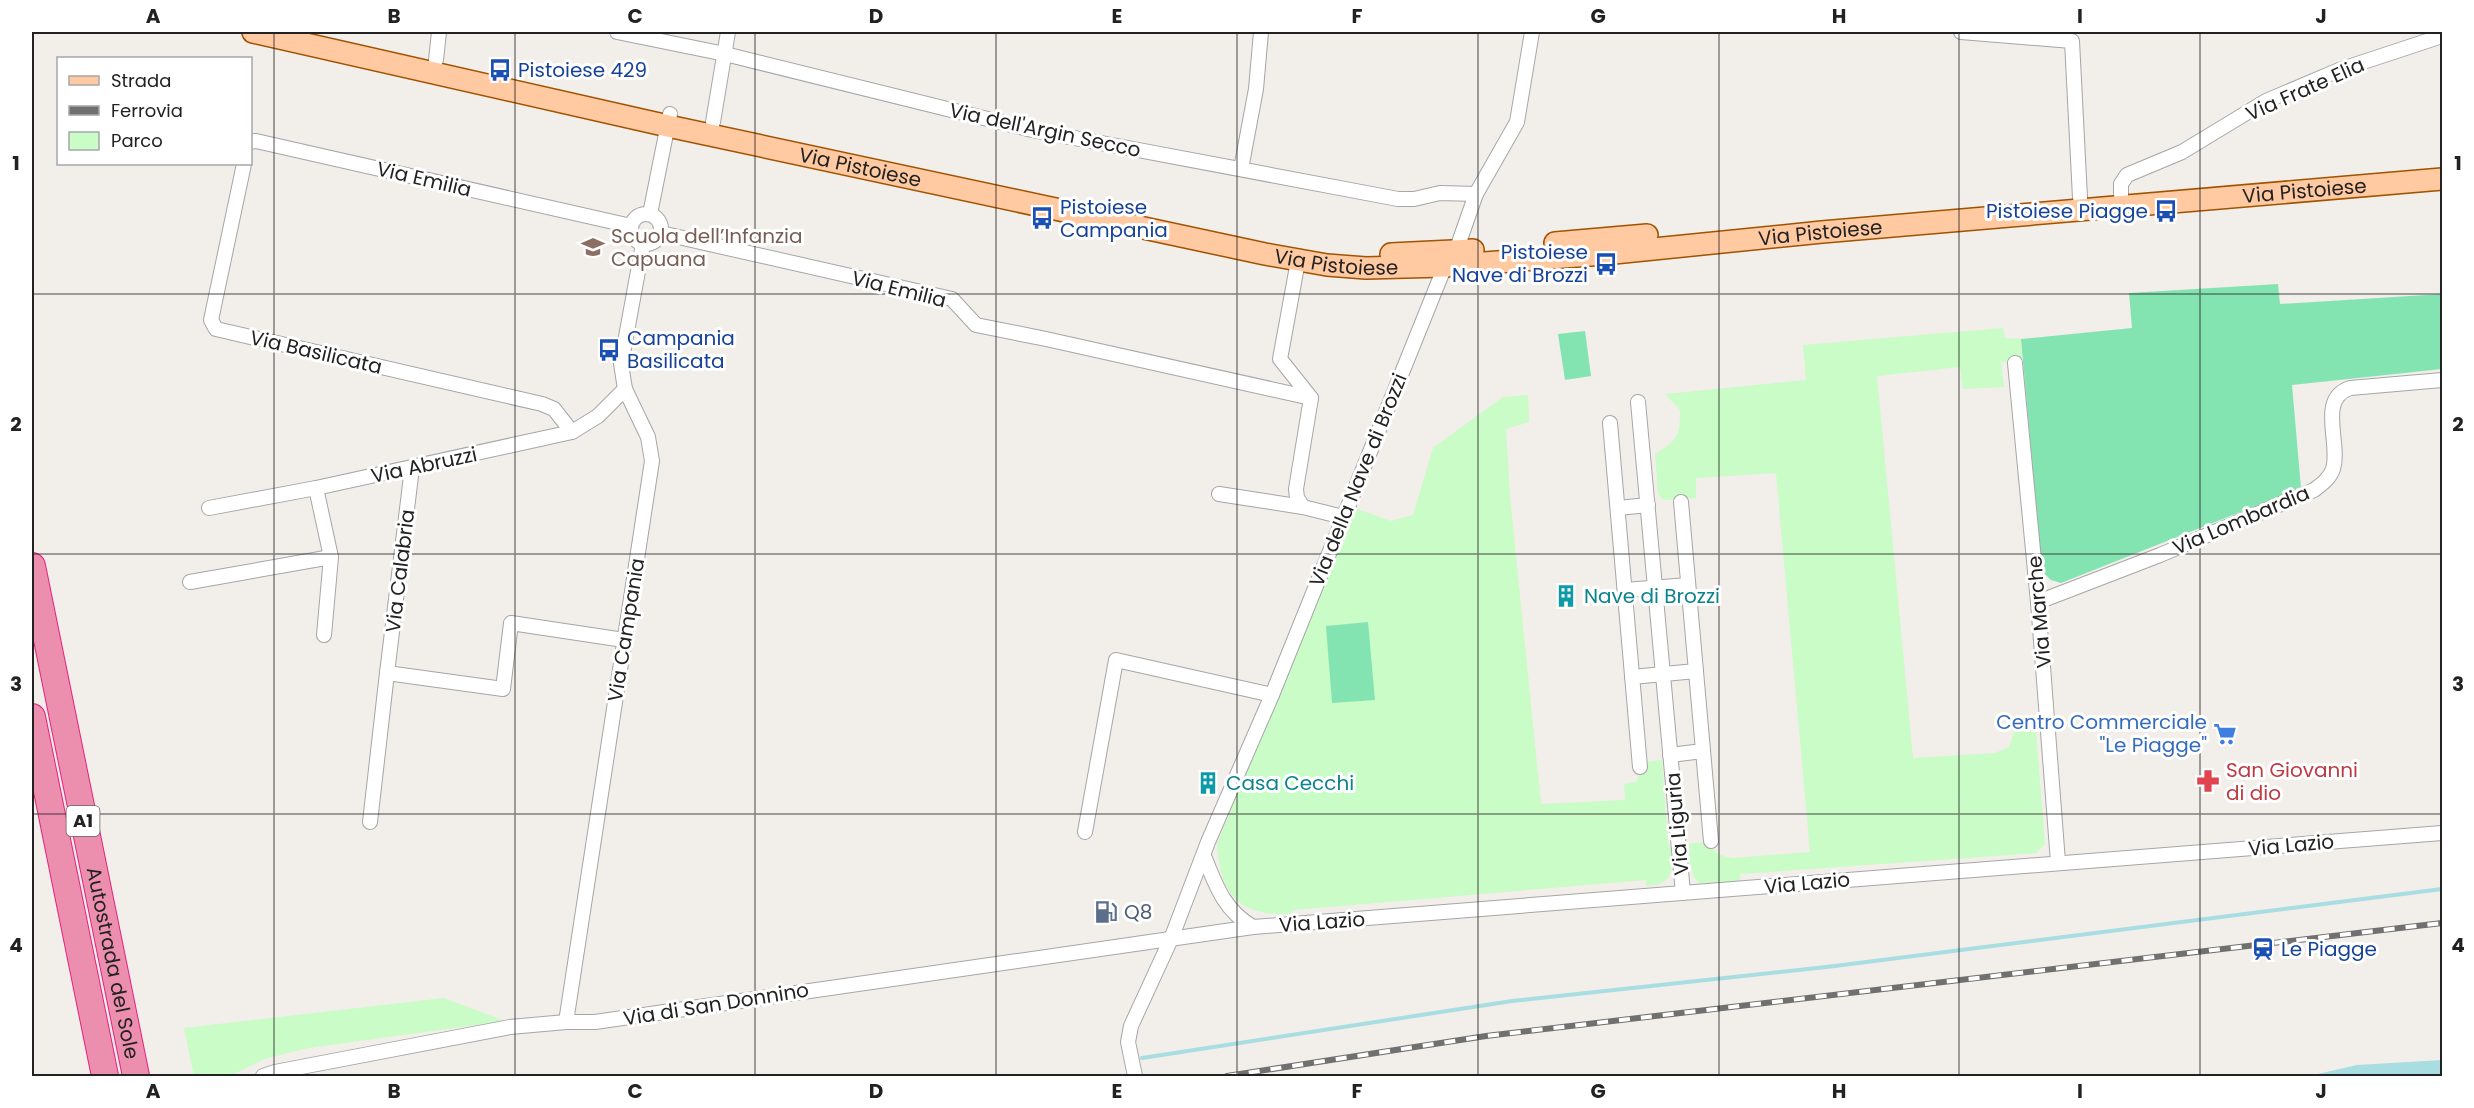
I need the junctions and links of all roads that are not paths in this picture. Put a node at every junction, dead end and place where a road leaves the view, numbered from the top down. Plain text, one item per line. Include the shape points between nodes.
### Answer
1 (253, 32) edge
2 (301, 32) edge
3 (439, 32) edge
4 (617, 32) edge
5 (728, 32) edge
6 (1261, 32) edge
7 (1532, 32) edge
8 (1961, 32) edge
9 (2442, 36) edge
10 (725, 54) junction
11 (436, 60) junction
12 (669, 120) junction
13 (713, 122) junction
14 (252, 142) edge
15 (244, 165) edge
16 (2442, 167) edge
17 (1241, 169) junction
18 (2442, 178) edge
19 (1476, 194) junction
20 (2121, 195) junction
21 (2080, 198) junction
22 (650, 214) junction
23 (631, 226) junction
24 (661, 233) junction
25 (644, 244) junction
26 (1450, 259) junction
27 (1298, 261) junction
28 (2015, 363) dead end
29 (2442, 380) edge
30 (625, 389) junction
31 (1311, 399) junction
32 (1638, 402) dead end
33 (1610, 423) dead end
34 (572, 432) junction
35 (412, 468) junction
36 (316, 488) junction
37 (1219, 494) dead end
38 (1681, 502) dead end
39 (1648, 505) junction
40 (1303, 507) junction
41 (209, 508) dead end
42 (1617, 508) junction
43 (1343, 517) junction
44 (331, 557) junction
45 (32, 566) edge
46 (190, 582) dead end
47 (1688, 585) junction
48 (1655, 588) junction
49 (1625, 590) junction
50 (2038, 602) junction
51 (324, 635) dead end
52 (624, 640) junction
53 (1696, 670) junction
54 (387, 673) junction
55 (1663, 674) junction
56 (1632, 677) junction
57 (1272, 695) junction
58 (32, 717) edge
59 (1703, 751) junction
60 (1670, 754) junction
61 (1640, 767) dead end
62 (370, 822) dead end
63 (1085, 832) dead end
64 (2442, 832) edge
65 (1711, 841) dead end
66 (1204, 856) junction
67 (2058, 862) junction
68 (1683, 893) junction
69 (1253, 927) junction
70 (1171, 939) junction
71 (566, 1022) junction
72 (1134, 1071) edge
73 (105, 1077) edge
74 (136, 1077) edge
75 (263, 1077) edge

1 - 12 main road, Via Pistoiese
2 - 11 main road, Via Pistoiese
3 - 11 street
4 - 10 street, Via dell'Argin Secco
5 - 10 street
6 - 17 street via 1256,89
7 - 19 street, Via della Nave di Brozzi via 1517,122
8 - 21 street via 2072,41
9 - 20 street, Via Frate Elia via 2340,70 2266,101 2182,152 2127,175 2121,184
10 - 13 street
10 - 17 street, Via dell'Argin Secco via 1032,130
11 - 12 main road, Via Pistoiese
12 - 13 main road, Via Pistoiese
12 - 22 street
12 - 27 main road, Via Pistoiese
13 - 26 main road, Via Pistoiese via 1300,248
14 - 23 street, Via Emilia
15 - 34 street, Via Basilicata via 211,320 216,329 542,404 554,409
16 - 20 main road, Via Pistoiese
17 - 19 street, Via dell'Argin Secco via 1398,199 1440,193
18 - 26 main road, Via Pistoiese
19 - 26 street, Via della Nave di Brozzi
20 - 21 main road, Via Pistoiese
21 - 26 main road, Via Pistoiese
22 - 23 street via 636,218
22 - 24 street via 658,219
23 - 25 street via 633,235
24 - 25 street via 652,243
24 - 31 street, Via Emilia via 952,299 976,325
25 - 30 street, Via Campania via 622,353
26 - 27 main road, Via Pistoiese via 1366,268
26 - 43 street, Via della Nave di Brozzi
27 - 31 street via 1281,359
28 - 50 street, Via Marche
29 - 50 street, Via Lombardia via 2344,390 2332,404 2333,468 2314,490
30 - 34 street, Via Abruzzi via 598,416
30 - 52 street, Via Campania via 648,437 652,461
31 - 40 street via 1296,489
32 - 39 street, Via Liguria
33 - 42 street, Via Liguria
34 - 35 street, Via Abruzzi
35 - 36 street, Via Abruzzi
35 - 54 street, Via Calabria
36 - 41 street, Via Abruzzi
36 - 44 street
37 - 40 street
38 - 47 street, Via Liguria
39 - 42 street
39 - 48 street, Via Liguria
40 - 43 street
42 - 49 street, Via Liguria
43 - 57 street, Via della Nave di Brozzi
44 - 46 street
44 - 51 street
45 - 74 highway, Autostrada del Sole / A1
47 - 48 street
47 - 53 street, Via Liguria
48 - 49 street
48 - 55 street, Via Liguria
49 - 56 street, Via Liguria
50 - 67 street, Via Marche
52 - 54 street via 511,623 503,689
52 - 71 street, Via Campania
53 - 55 street
53 - 59 street, Via Liguria
54 - 62 street, Via Calabria
55 - 56 street
55 - 60 street, Via Liguria
56 - 61 street, Via Liguria
57 - 63 street via 1116,660
57 - 66 street, Via della Nave di Brozzi
58 - 73 highway, Autostrada del Sole / A1
59 - 60 street, Via Liguria
59 - 65 street, Via Liguria
60 - 68 street, Via Liguria
64 - 67 street, Via Lazio
66 - 69 street via 1233,914
66 - 70 street, Via della Nave di Brozzi
67 - 68 street, Via Lazio
68 - 69 street, Via Lazio
69 - 70 street, Via Lazio
70 - 71 street, Via di San Donnino via 595,1022
70 - 72 street, Via della Nave di Brozzi via 1131,1026 1128,1042
71 - 75 street, Via di San Donnino via 510,1028

